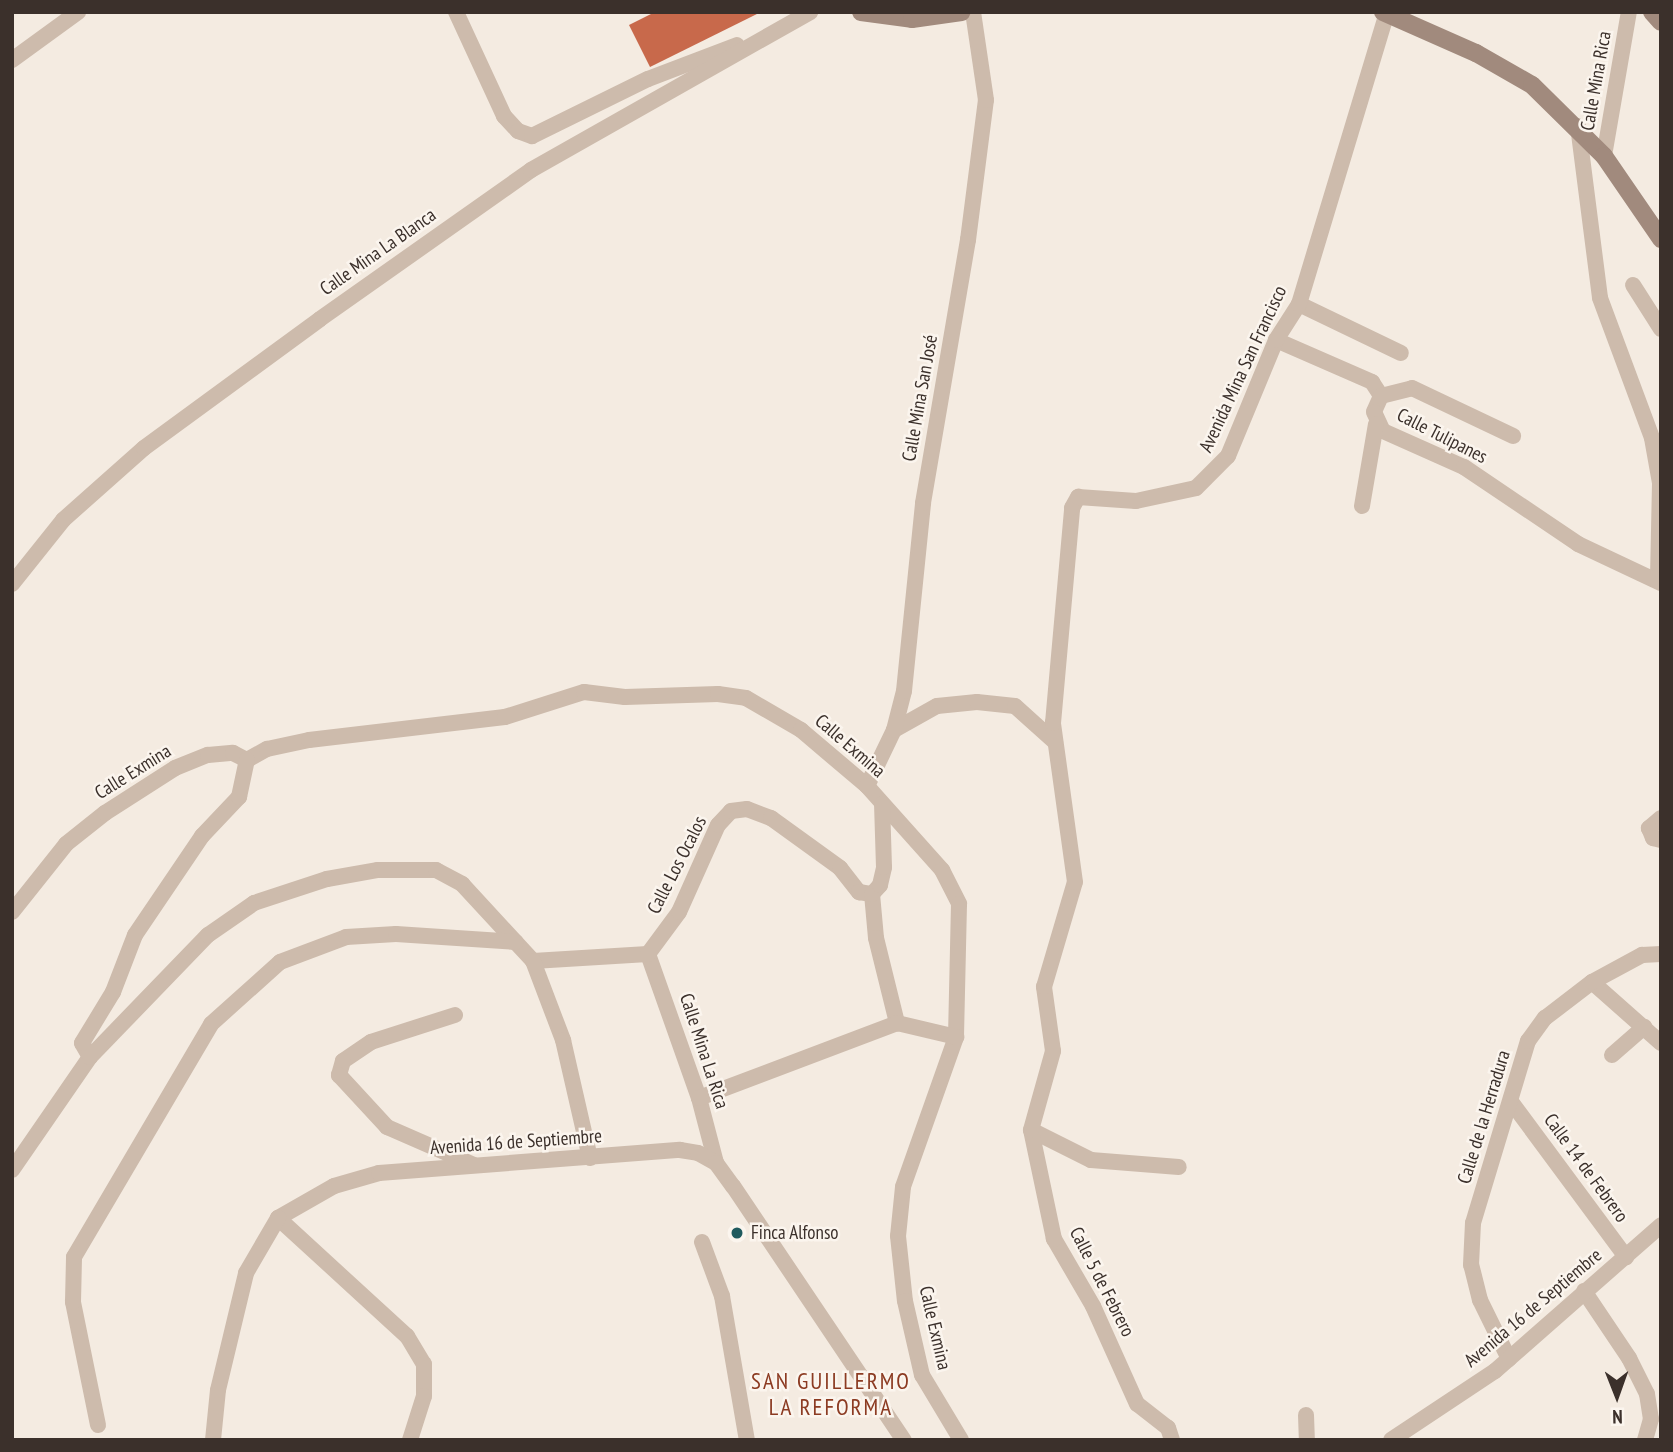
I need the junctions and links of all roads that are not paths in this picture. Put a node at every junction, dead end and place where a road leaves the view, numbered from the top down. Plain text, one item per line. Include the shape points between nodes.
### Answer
1 (78, 12) edge
2 (456, 12) edge
3 (810, 12) edge
4 (862, 12) edge
5 (962, 12) edge
6 (973, 12) edge
7 (1629, 12) edge
8 (1652, 12) edge
9 (1386, 13) edge
10 (1661, 22) edge
11 (762, 37) junction
12 (12, 60) edge
13 (1578, 127) junction
14 (1604, 156) junction
15 (1661, 239) edge
16 (1633, 285) dead end
17 (1299, 304) junction
18 (1661, 329) edge
19 (1276, 340) junction
20 (1401, 353) dead end
21 (1381, 396) junction
22 (1376, 424) junction
23 (1513, 436) dead end
24 (1362, 506) dead end
25 (1659, 582) edge
26 (12, 584) edge
27 (894, 730) junction
28 (1055, 742) junction
29 (247, 760) junction
30 (867, 786) junction
31 (882, 804) junction
32 (1661, 818) edge
33 (1661, 840) edge
34 (1075, 882) joint
35 (872, 894) junction
36 (12, 912) edge
37 (516, 942) junction
38 (648, 954) junction
39 (1661, 954) edge
40 (533, 961) junction
41 (1592, 982) junction
42 (455, 1015) dead end
43 (897, 1023) junction
44 (1644, 1027) junction
45 (956, 1037) junction
46 (1661, 1043) edge
47 (1612, 1055) dead end
48 (90, 1057) junction
49 (699, 1098) junction
50 (1513, 1103) junction
51 (1031, 1130) junction
52 (590, 1158) junction
53 (716, 1163) junction
54 (477, 1166) junction
55 (1179, 1167) dead end
56 (12, 1170) edge
57 (278, 1218) junction
58 (1661, 1225) edge
59 (702, 1242) dead end
60 (1626, 1257) junction
61 (1584, 1291) junction
62 (1509, 1359) junction
63 (1306, 1415) dead end
64 (98, 1425) dead end
65 (899, 1438) edge
66 (1398, 1438) edge
67 (214, 1440) edge
68 (410, 1440) edge
69 (747, 1440) edge
70 (961, 1440) edge
71 (1172, 1440) edge
72 (1307, 1440) edge
73 (1645, 1440) edge

1 - 12 street
2 - 11 street via 504,116 532,136 648,79
3 - 11 street, Calle Mina La Blanca
4 - 5 street via 912,19
6 - 27 street, Calle Mina San José via 986,100 923,503 904,691
7 - 14 street, Calle Mina Rica
8 - 10 street
9 - 13 street via 1476,53 1532,85
9 - 17 street, Avenida Mina San Francisco
11 - 26 street, Calle Mina La Blanca via 531,170 320,319 144,448 63,520
13 - 14 street
13 - 25 street via 1601,298 1652,438 1660,483
14 - 15 street
16 - 18 street
17 - 19 street, Avenida Mina San Francisco
17 - 20 street
19 - 21 street, Calle Tulipanes via 1373,382
19 - 28 street, Avenida Mina San Francisco via 1228,456 1212,476 1176,495 1136,501 1078,497 1072,508
21 - 22 street, Calle Tulipanes via 1374,412
21 - 23 street via 1412,388
22 - 24 street
22 - 25 street, Calle Tulipanes via 1392,436 1465,467 1578,544
27 - 28 street via 937,706 977,702 1015,706
27 - 30 street, Calle Mina San José
28 - 34 street, Avenida Mina San Francisco
29 - 30 street, Calle Exmina via 267,749 309,740 505,717 584,692 625,697 718,694 746,698 801,730
29 - 36 street, Calle Exmina via 233,753 208,755 175,768 105,813 66,844
29 - 48 street via 239,797 202,836 135,935 113,992 82,1043
30 - 31 street, Calle Exmina
31 - 35 street via 884,867 880,886
31 - 45 street, Calle Exmina via 942,870 959,904
32 - 33 street via 1648,828 1653,838
34 - 51 street, Calle 5 de Febrero via 1044,986 1052,1051
35 - 38 street, Calle Los Ocalos via 859,892 840,868 771,818 747,809 731,811 718,825 679,912
35 - 43 street via 876,938
37 - 40 street
37 - 48 street via 462,884 436,870 377,870 327,879 254,904 208,935
37 - 64 street via 396,934 346,937 280,962 211,1024 74,1257 73,1301
38 - 40 street
38 - 49 street, Calle Mina La Rica
39 - 41 street, Calle de la Herradura via 1642,955
40 - 52 street via 563,1040
41 - 44 street
41 - 50 street, Calle de la Herradura via 1545,1018 1528,1041
42 - 54 street via 372,1042 343,1061 339,1075 387,1127
43 - 45 street
43 - 49 street
44 - 46 street
44 - 47 street
45 - 70 street, Calle Exmina via 904,1187 898,1236 905,1301 922,1375
48 - 56 street
49 - 53 street, Calle Mina La Rica
50 - 60 street, Calle 14 de Febrero
50 - 62 street, Calle de la Herradura via 1473,1223 1471,1265 1480,1300
51 - 55 street via 1091,1160
51 - 71 street, Calle 5 de Febrero via 1054,1239 1093,1306 1137,1405 1168,1427
52 - 53 street, Avenida 16 de Septiembre via 680,1150
52 - 54 street, Avenida 16 de Septiembre
53 - 65 street
54 - 57 street, Avenida 16 de Septiembre via 379,1173 334,1186
57 - 67 street via 246,1273 218,1390
57 - 68 street via 407,1336 424,1364 424,1396
58 - 60 street, Avenida 16 de Septiembre
59 - 69 street via 722,1296
60 - 61 street, Avenida 16 de Septiembre
61 - 62 street, Avenida 16 de Septiembre
61 - 73 street via 1647,1394 1651,1419
62 - 66 street, Avenida 16 de Septiembre
63 - 72 street

